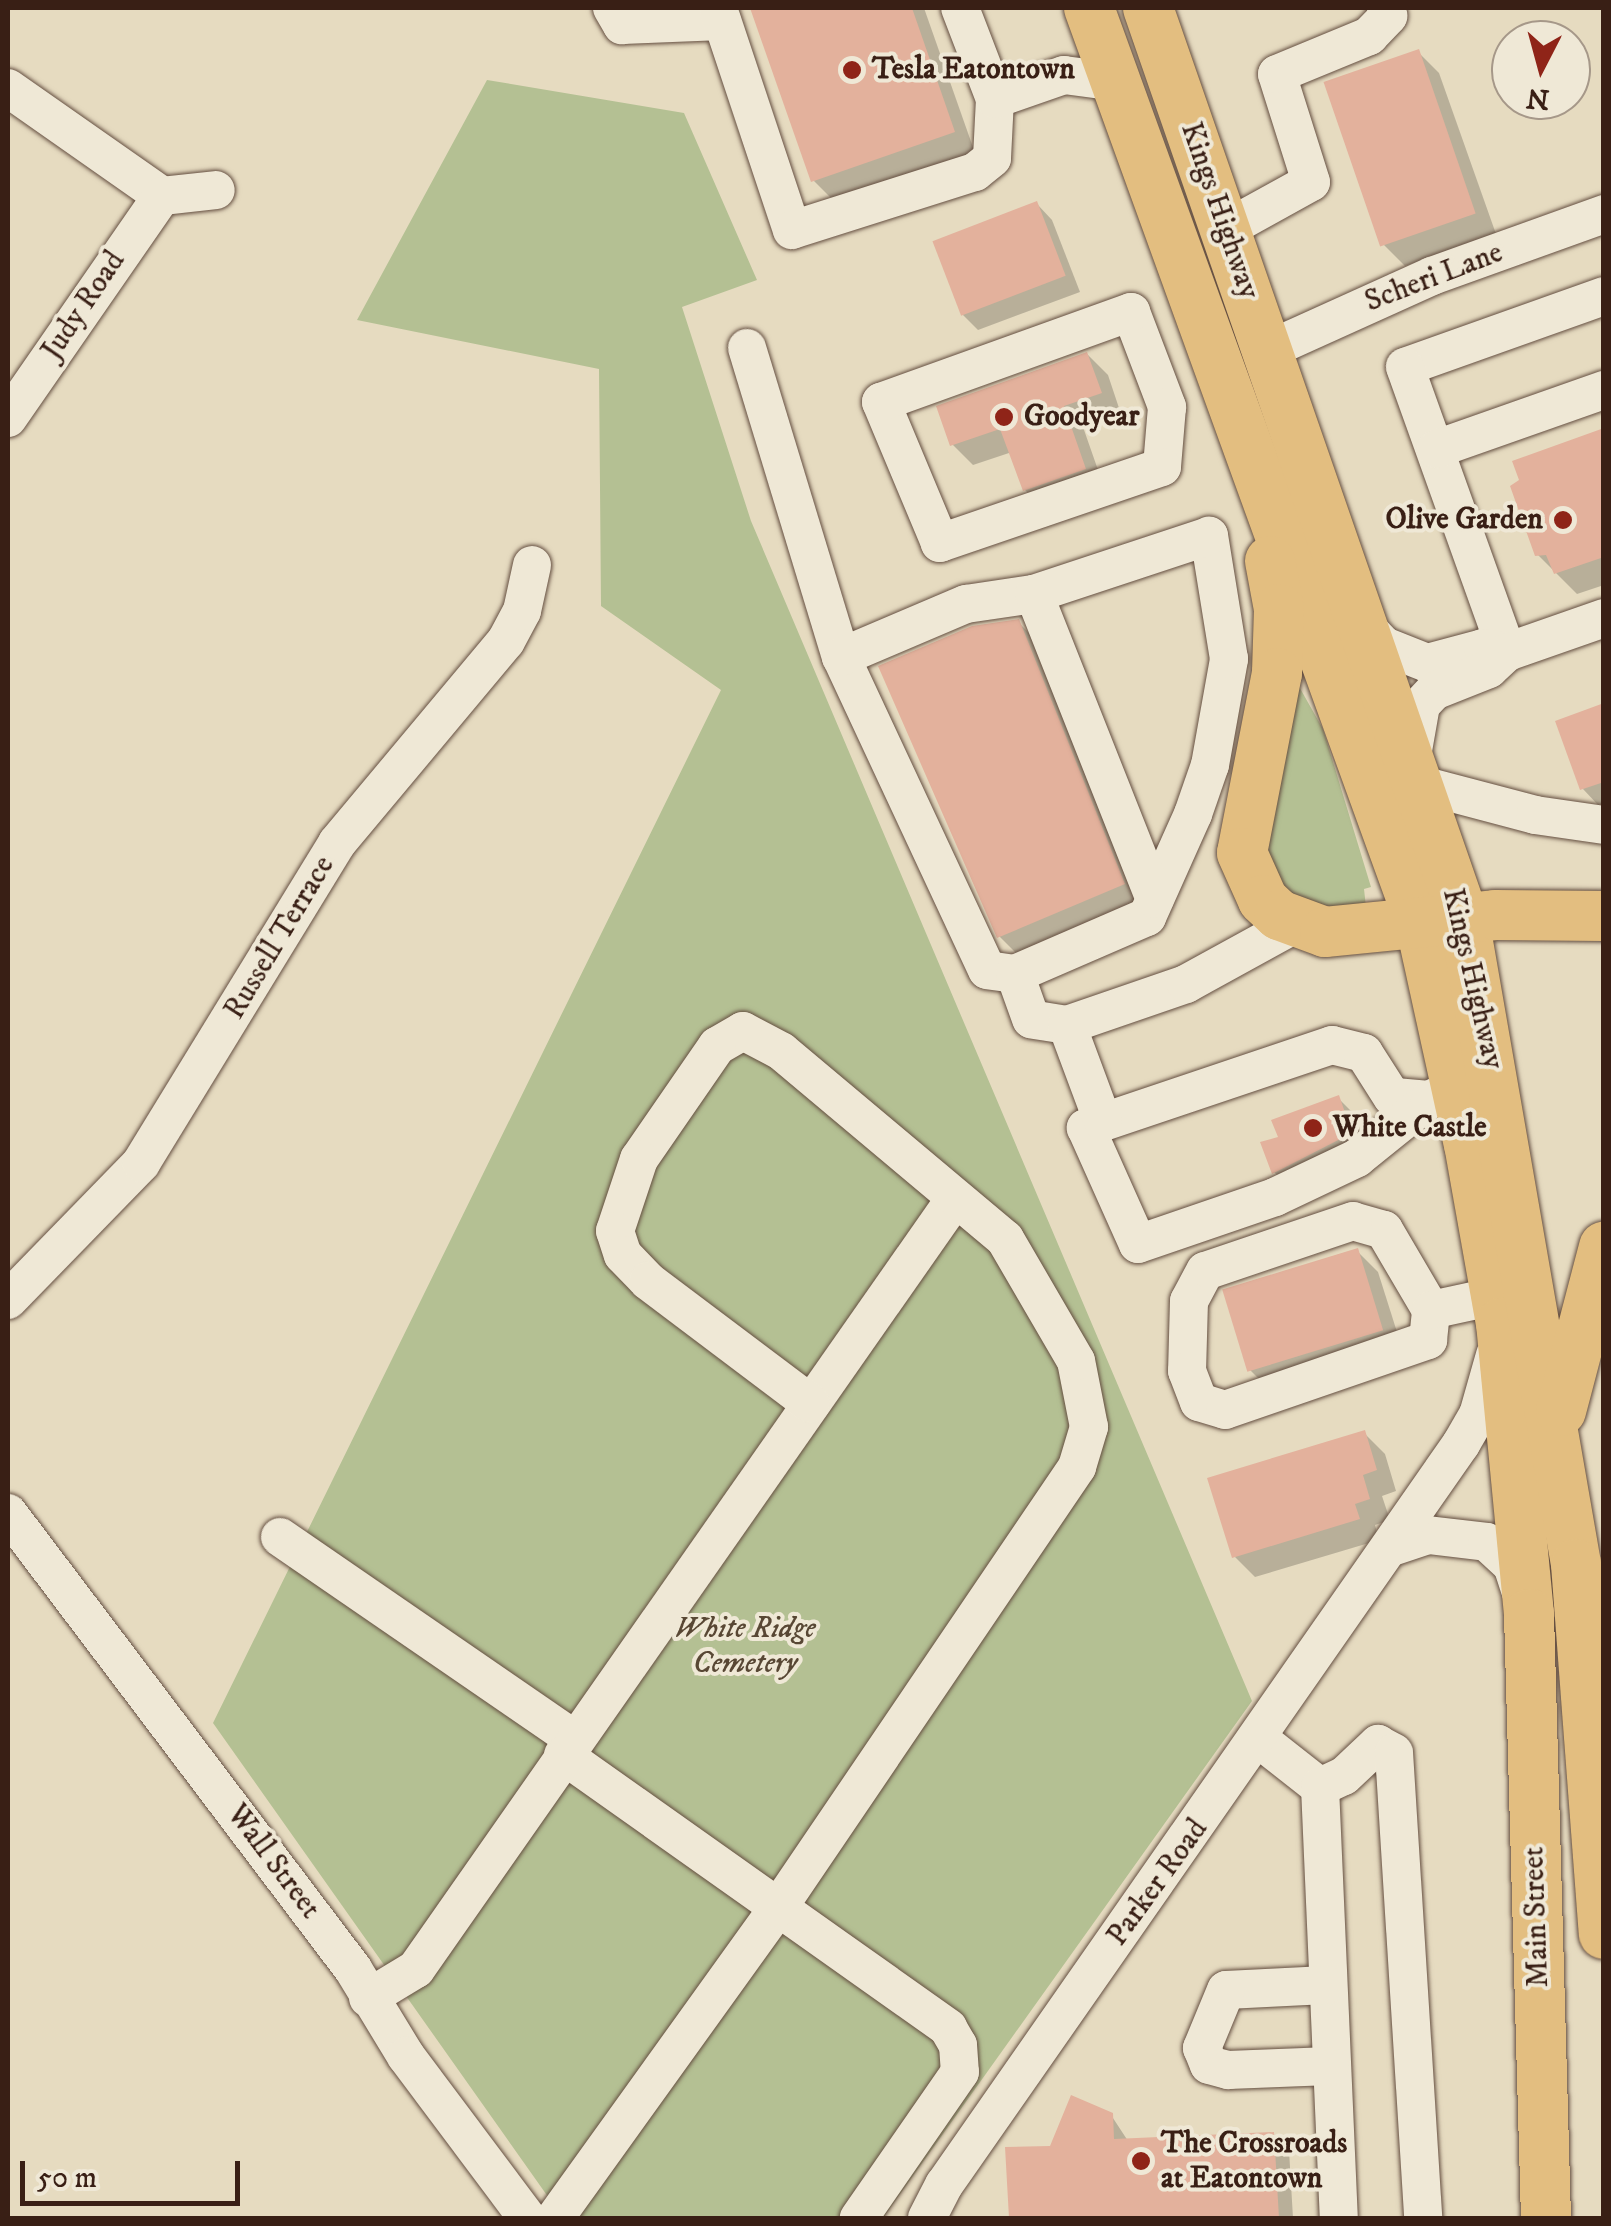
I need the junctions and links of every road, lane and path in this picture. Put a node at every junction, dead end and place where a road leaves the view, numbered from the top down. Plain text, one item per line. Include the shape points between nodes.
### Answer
1 (960, 8) edge
2 (1090, 8) edge
3 (1151, 8) edge
4 (1387, 12) edge
5 (720, 14) edge
6 (617, 16) edge
7 (1116, 82) junction
8 (8, 88) edge
9 (994, 99) junction
10 (216, 190) dead end
11 (162, 196) junction
12 (1604, 214) edge
13 (1226, 229) junction
14 (1604, 296) edge
15 (747, 348) dead end
16 (1268, 350) junction
17 (1228, 388) junction
18 (1604, 390) edge
19 (1167, 407) junction
20 (8, 418) edge
21 (1249, 444) junction
22 (1436, 449) junction
23 (532, 565) dead end
24 (1034, 594) junction
25 (1604, 618) edge
26 (1363, 624) junction
27 (1508, 652) junction
28 (841, 657) junction
29 (1414, 774) junction
30 (1604, 825) edge
31 (1155, 899) junction
32 (1604, 916) edge
33 (1442, 921) junction
34 (1296, 924) junction
35 (1015, 974) junction
36 (1067, 1024) junction
37 (1376, 1080) junction
38 (1443, 1093) junction
39 (1103, 1122) junction
40 (1374, 1149) junction
41 (954, 1200) junction
42 (1604, 1246) edge
43 (8, 1300) edge
44 (1431, 1310) junction
45 (1499, 1310) junction
46 (811, 1404) junction
47 (1556, 1425) junction
48 (8, 1514) edge
49 (280, 1537) dead end
50 (1389, 1548) junction
51 (1529, 1614) junction
52 (1259, 1739) junction
53 (568, 1747) junction
54 (1320, 1787) junction
55 (778, 1908) junction
56 (1604, 1934) edge
57 (1326, 1985) junction
58 (368, 1998) junction
59 (1330, 2066) junction
60 (945, 2202) edge
61 (1538, 2206) edge
62 (527, 2218) edge
63 (555, 2218) edge
64 (859, 2218) edge
65 (927, 2218) edge
66 (1339, 2218) edge
67 (1423, 2218) edge

1 - 9 street
2 - 7 main road, Kings Highway
3 - 13 main road, Kings Highway
4 - 13 street via 1369,36 1277,74 1311,182
5 - 6 street
5 - 9 street via 792,230 975,172 992,158 997,140
7 - 9 street via 1064,75
7 - 17 main road, Kings Highway
8 - 11 street
10 - 11 street
11 - 20 street, Judy Road
12 - 16 street, Scheri Lane via 1432,276
13 - 16 main road, Kings Highway
14 - 22 street via 1406,367
15 - 28 street
16 - 26 main road, Kings Highway
17 - 19 street
17 - 21 main road, Kings Highway
18 - 22 street
19 - 19 street via 1131,312 881,402 940,544 1162,467
21 - 33 main road, Kings Highway
21 - 34 main road via 1279,608 1277,672 1242,854 1262,900
22 - 27 street
23 - 43 street, Russell Terrace via 522,611 506,641 337,843 141,1163
24 - 28 street via 966,604
24 - 31 street
24 - 31 street via 1209,536 1228,659 1210,765
25 - 27 street
26 - 27 street via 1384,646 1416,661 1483,648
26 - 29 main road, Kings Highway
27 - 29 street via 1489,669 1434,691 1421,706
28 - 35 street via 987,970
29 - 30 street
29 - 33 main road, Kings Highway
31 - 35 street via 1147,917
32 - 33 main road
33 - 34 main road via 1354,933
33 - 38 main road, Kings Highway
33 - 47 main road, Kings Highway
34 - 36 street via 1186,984
35 - 36 street via 1031,1019
36 - 39 street
37 - 38 street via 1402,1100
37 - 39 street via 1364,1053 1332,1045
37 - 40 street
38 - 40 street
38 - 45 main road, Kings Highway
39 - 40 street via 1086,1128 1138,1244 1274,1196
41 - 46 street
41 - 46 street via 900,1148 760,1037 743,1031 728,1036 695,1078 625,1185 617,1245 648,1282
41 - 55 street via 1005,1239 1056,1321 1085,1384 1084,1452
42 - 47 main road
44 - 44 street via 1428,1340 1225,1410 1199,1402 1188,1372 1189,1301 1205,1271 1353,1221 1384,1230
44 - 45 street
45 - 50 street, Parker Road via 1478,1415
45 - 51 main road, Kings Highway
46 - 53 street
47 - 56 main road, Kings Highway via 1576,1564
48 - 58 street, Wall Street
49 - 53 street
50 - 51 street via 1428,1535 1487,1542 1512,1565
50 - 52 street, Parker Road
51 - 61 main road, Main Street
52 - 54 street
52 - 60 street, Parker Road
53 - 55 street
53 - 58 street via 416,1969
54 - 57 street
54 - 67 street via 1344,1776 1378,1744 1394,1754
55 - 63 street
55 - 64 street via 948,2028 958,2045 960,2072
57 - 59 street
57 - 59 street via 1226,1990 1202,2048 1209,2065 1228,2070
58 - 62 street, Wall Street
59 - 66 street
60 - 65 street, Parker Road

